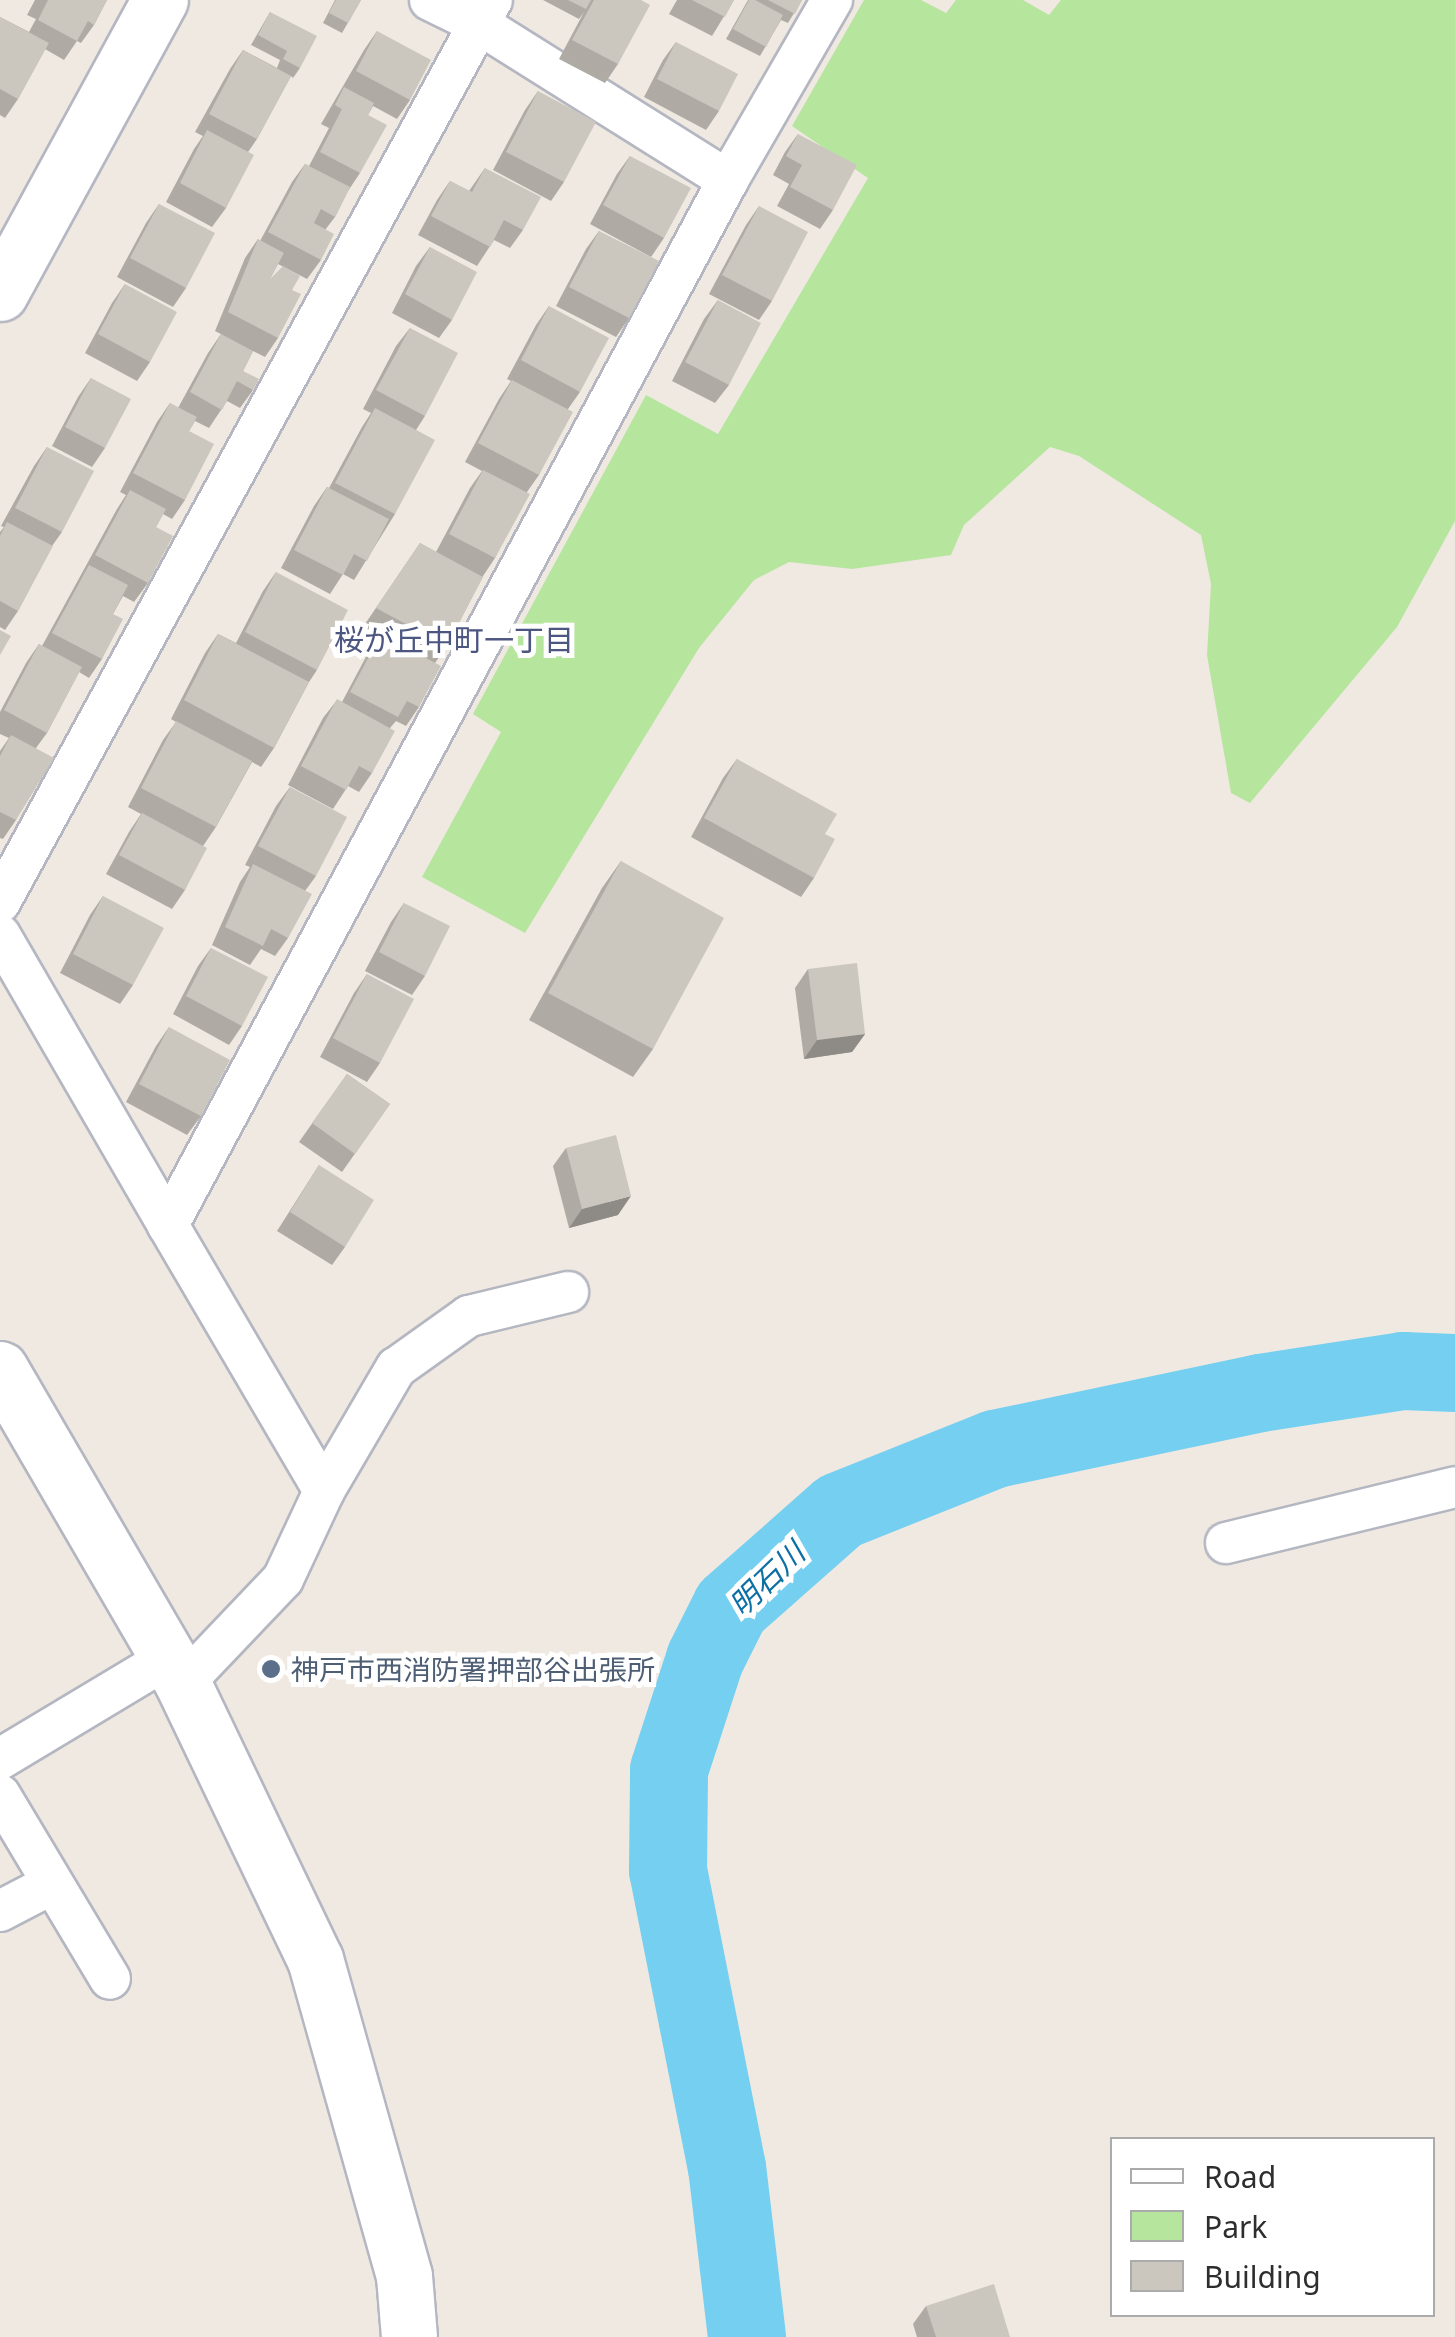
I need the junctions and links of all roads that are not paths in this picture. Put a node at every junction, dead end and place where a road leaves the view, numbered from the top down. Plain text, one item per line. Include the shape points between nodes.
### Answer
1 (160, 0) edge
2 (430, 0) edge
3 (832, 0) edge
4 (486, 12) edge
5 (728, 180) junction
6 (0, 293) edge
7 (0, 902) edge
8 (0, 934) edge
9 (168, 1225) junction
10 (568, 1292) dead end
11 (0, 1369) edge
12 (1455, 1487) edge
13 (324, 1491) junction
14 (1226, 1544) dead end
15 (176, 1671) junction
16 (0, 1759) edge
17 (0, 1796) edge
18 (52, 1884) junction
19 (0, 1911) edge
20 (110, 1979) dead end
21 (409, 2337) edge

1 - 6 street
2 - 4 street
3 - 5 street
4 - 5 street
4 - 7 street
5 - 9 street
8 - 9 street
9 - 13 street
10 - 13 street via 469,1316 396,1368
11 - 15 street
12 - 14 street
13 - 15 street via 283,1579
15 - 16 street
15 - 21 street via 315,1959 404,2276
17 - 18 street
18 - 19 street
18 - 20 street

